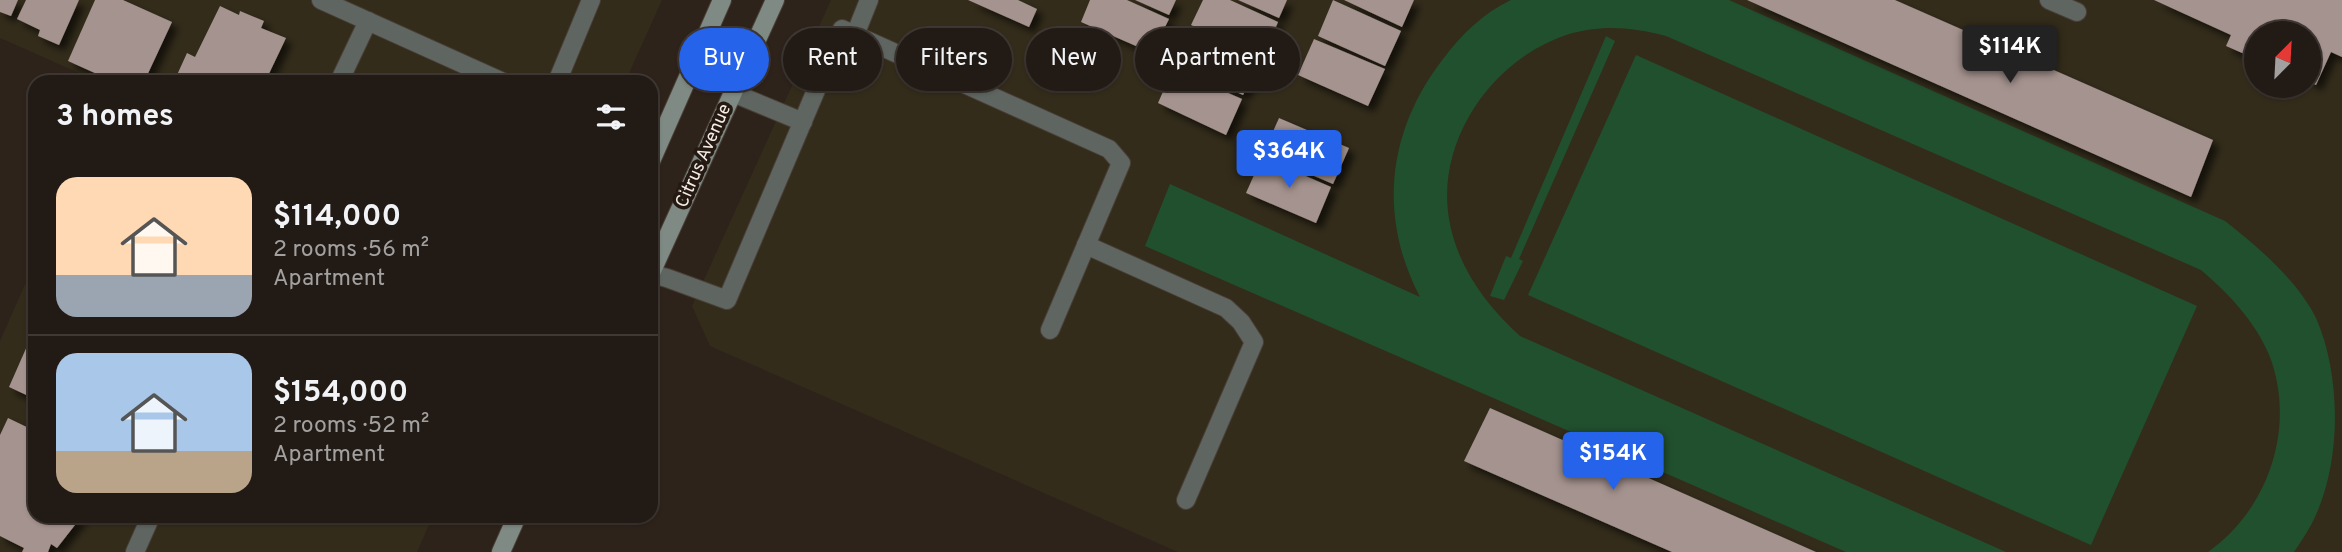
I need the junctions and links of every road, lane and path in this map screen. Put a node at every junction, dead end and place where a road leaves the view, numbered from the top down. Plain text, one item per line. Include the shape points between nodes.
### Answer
1 (321, 0) edge
2 (591, 0) edge
3 (722, 0) edge
4 (775, 0) edge
5 (869, 0) edge
6 (2049, 0) edge
7 (2077, 12) dead end
8 (369, 21) junction
9 (858, 28) edge
10 (882, 47) edge
11 (342, 75) edge
12 (488, 75) edge
13 (560, 75) edge
14 (816, 91) edge
15 (733, 93) junction
16 (803, 122) junction
17 (658, 142) edge
18 (1086, 245) junction
19 (658, 259) edge
20 (658, 276) edge
21 (1050, 330) dead end
22 (1186, 499) dead end
23 (148, 523) edge
24 (514, 523) edge
25 (135, 552) edge
26 (501, 552) edge

1 - 8 lane
2 - 13 lane
3 - 17 main road
4 - 15 main road, Citrus Avenue
5 - 9 lane
6 - 7 lane
8 - 11 lane
8 - 12 lane
10 - 18 lane via 1109,149 1121,163
14 - 16 lane
15 - 16 lane
15 - 19 main road, Citrus Avenue
16 - 20 lane via 727,300
18 - 21 lane
18 - 22 lane via 1226,308 1254,342
23 - 25 lane
24 - 26 main road

